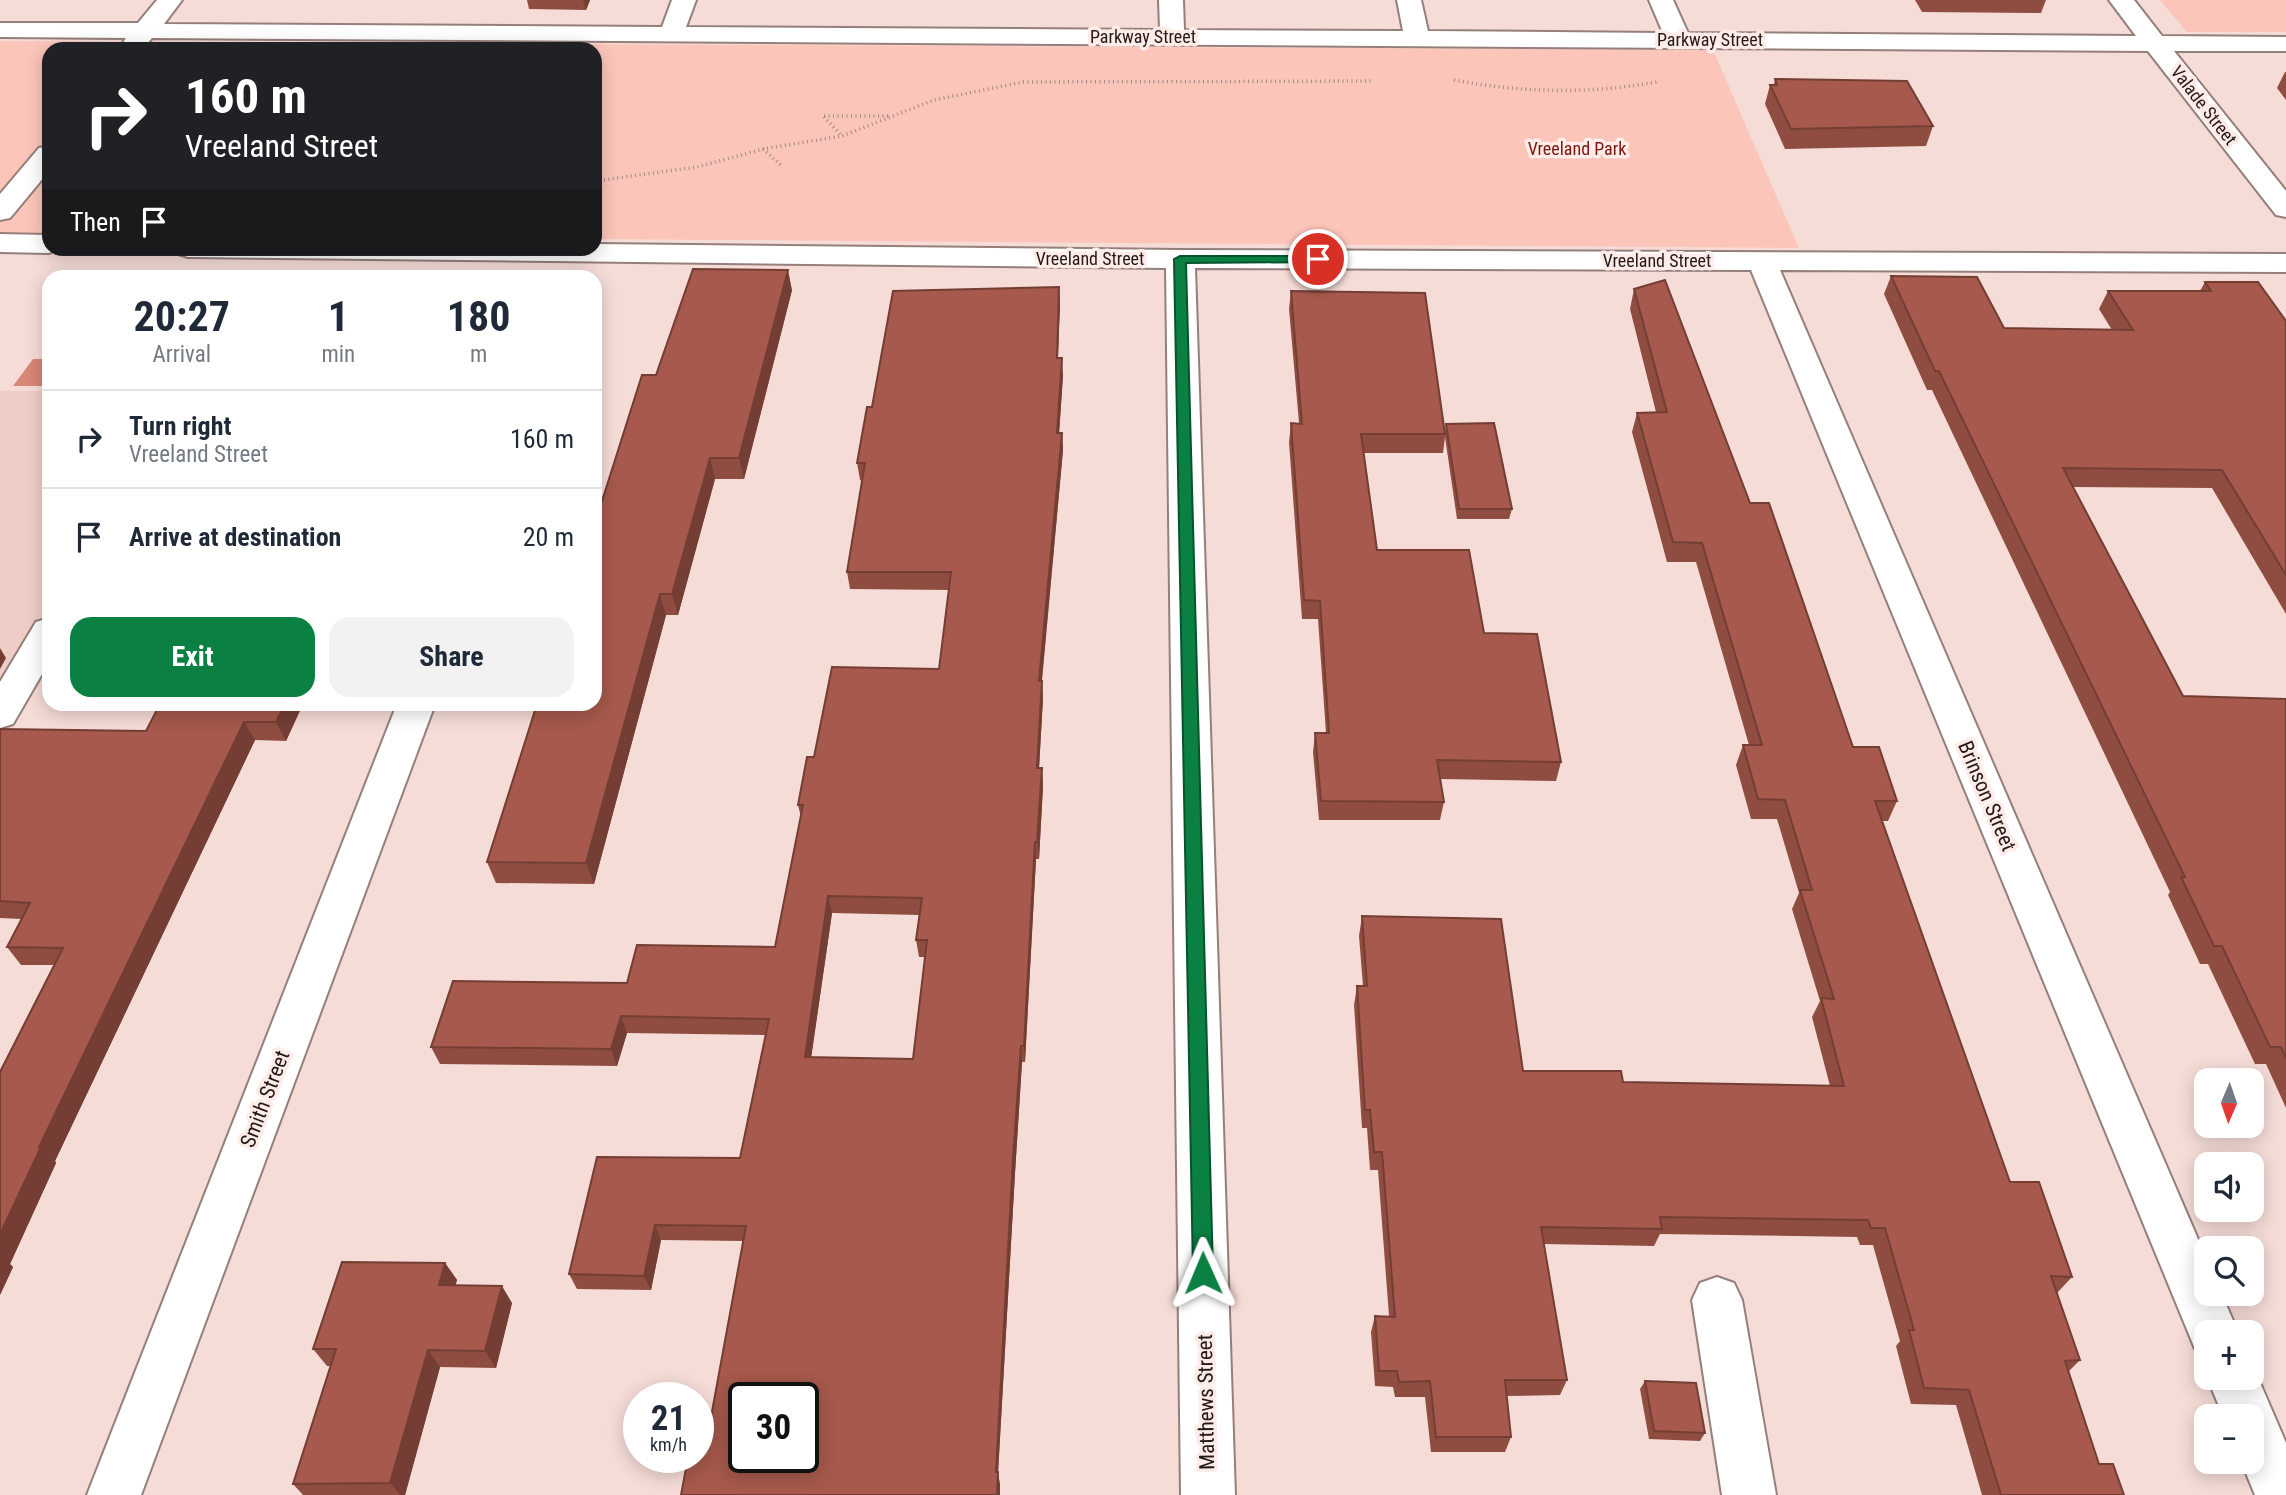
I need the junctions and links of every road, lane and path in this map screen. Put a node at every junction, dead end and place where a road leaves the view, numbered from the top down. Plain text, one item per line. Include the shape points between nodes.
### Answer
1 (170, 0) edge
2 (684, 0) edge
3 (1171, 0) edge
4 (1409, 0) edge
5 (1661, 0) edge
6 (2121, 0) edge
7 (0, 30) edge
8 (671, 34) junction
9 (1172, 36) junction
10 (1417, 38) junction
11 (1678, 39) junction
12 (137, 41) edge
13 (2155, 42) junction
14 (2286, 44) edge
15 (1668, 79) dead end
16 (1378, 80) dead end
17 (1453, 80) dead end
18 (894, 116) junction
19 (842, 136) junction
20 (763, 149) junction
21 (42, 163) edge
22 (783, 167) dead end
23 (602, 180) edge
24 (2286, 209) edge
25 (0, 212) edge
26 (0, 243) edge
27 (42, 244) edge
28 (384, 256) edge
29 (1180, 259) junction
30 (1760, 260) junction
31 (2286, 263) edge
32 (584, 265) edge
33 (42, 643) edge
34 (413, 711) edge
35 (0, 714) edge
36 (1717, 1300) dead end
37 (2208, 1320) edge
38 (2264, 1452) edge
39 (114, 1495) edge
40 (1208, 1495) edge
41 (1749, 1495) edge
42 (2282, 1495) edge

1 - 12 street
2 - 8 street
3 - 9 street
4 - 10 street
5 - 11 street
6 - 13 street, Valade Street
7 - 12 street, Parkway Street
8 - 9 street, Parkway Street
8 - 12 street, Parkway Street
9 - 10 street, Parkway Street
10 - 11 street, Parkway Street
11 - 13 street, Parkway Street
13 - 14 street, Parkway Street
13 - 24 street, Valade Street
15 - 17 path via 1595,93 1501,90
16 - 18 path via 1023,82 934,100
18 - 19 path
18 - 19 path via 824,116
19 - 20 path
20 - 22 path
20 - 23 path via 697,167
21 - 25 street
26 - 27 street
28 - 32 street, Vreeland Street
29 - 30 street, Vreeland Street
29 - 32 street, Vreeland Street
29 - 40 street, Matthews Street
30 - 31 street, Vreeland Street
30 - 37 street, Brinson Street
33 - 35 street
34 - 39 street, Smith Street
36 - 41 street
38 - 42 street

